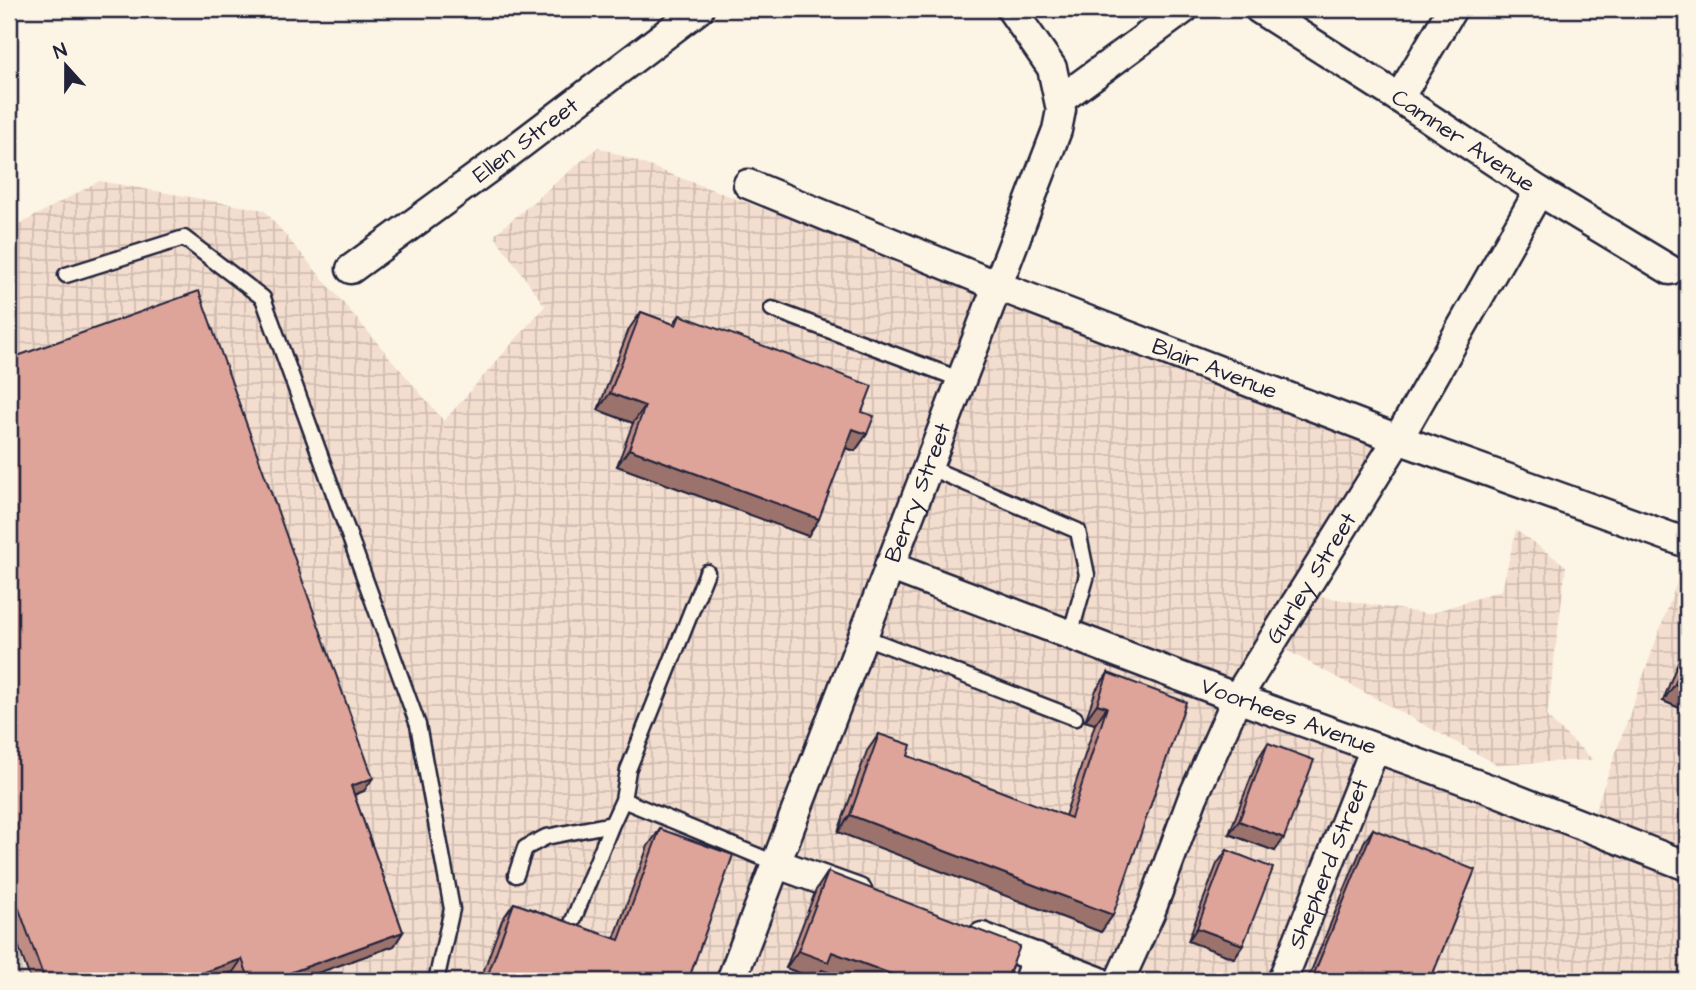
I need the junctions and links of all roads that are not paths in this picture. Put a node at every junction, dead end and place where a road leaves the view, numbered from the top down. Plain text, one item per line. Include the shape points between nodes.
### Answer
1 (699, 9) edge
2 (1011, 9) edge
3 (1184, 9) edge
4 (1259, 9) edge
5 (1452, 9) edge
6 (1399, 98) junction
7 (1060, 100) junction
8 (748, 184) dead end
9 (1539, 191) junction
10 (351, 269) dead end
11 (1670, 270) dead end
12 (66, 275) dead end
13 (998, 286) junction
14 (772, 309) dead end
15 (961, 380) junction
16 (1398, 439) junction
17 (928, 467) junction
18 (1687, 543) edge
19 (889, 566) junction
20 (706, 572) dead end
21 (1070, 635) junction
22 (862, 636) junction
23 (1237, 698) junction
24 (1075, 718) dead end
25 (1375, 748) junction
26 (623, 800) junction
27 (612, 824) junction
28 (775, 863) junction
29 (1687, 866) edge
30 (516, 875) dead end
31 (880, 901) edge
32 (572, 923) edge
33 (958, 929) edge
34 (1032, 969) edge
35 (436, 981) edge
36 (730, 981) edge
37 (1098, 981) edge
38 (1119, 981) edge
39 (1282, 981) edge

1 - 10 street, Ellen Street
2 - 7 street, Berry Street via 1052,68
3 - 7 street
4 - 6 street, Camner Avenue
5 - 6 street
6 - 9 street, Camner Avenue
7 - 13 street, Berry Street via 1057,130
8 - 13 street, Blair Avenue
9 - 11 street, Camner Avenue
9 - 16 street, Gurley Street
12 - 35 lane via 184,238 263,298 418,724 452,909
13 - 15 street, Berry Street
13 - 16 street, Blair Avenue
14 - 15 lane
15 - 17 street, Berry Street
16 - 18 street, Blair Avenue
16 - 23 street, Gurley Street
17 - 19 street, Berry Street
17 - 21 lane via 1078,531 1087,575
19 - 21 street, Voorhees Avenue
19 - 22 street, Berry Street
20 - 26 lane via 628,770
21 - 23 street, Voorhees Avenue
22 - 24 lane
22 - 28 street, Berry Street
23 - 25 street, Voorhees Avenue
23 - 38 street, Gurley Street
25 - 29 street, Voorhees Avenue
25 - 39 street, Shepherd Street
26 - 27 lane
26 - 28 lane
27 - 30 lane via 546,837 525,848
27 - 32 lane
28 - 31 street
28 - 36 street, Berry Street
33 - 34 street
34 - 37 street

